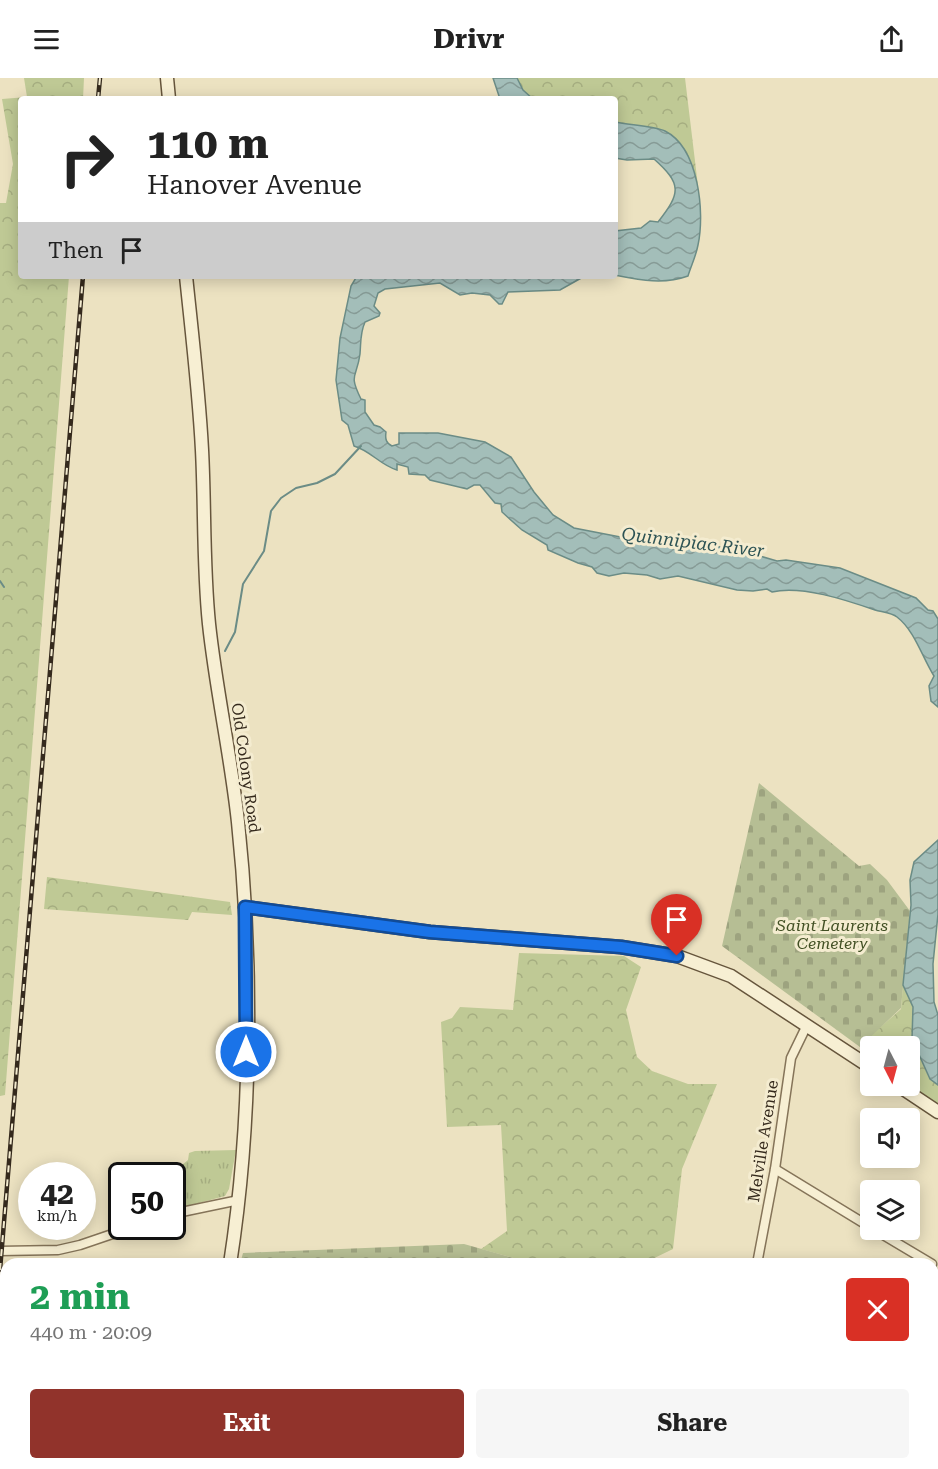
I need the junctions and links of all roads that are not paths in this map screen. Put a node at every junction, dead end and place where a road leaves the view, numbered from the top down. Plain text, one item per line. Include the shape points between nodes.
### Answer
1 (167, 78) edge
2 (169, 96) edge
3 (186, 279) edge
4 (245, 907) junction
5 (807, 1025) junction
6 (860, 1060) edge
7 (914, 1096) edge
8 (938, 1112) edge
9 (775, 1169) junction
10 (239, 1200) junction
11 (186, 1211) edge
12 (860, 1221) edge
13 (108, 1235) edge
14 (891, 1240) edge
15 (0, 1251) edge
16 (231, 1258) edge
17 (758, 1258) edge
18 (921, 1258) edge

1 - 2 main road
3 - 4 main road, Old Colony Road via 202,446 207,598 234,786
4 - 5 main road via 430,932 621,947 677,956 731,976
4 - 10 main road, Old Colony Road via 246,1083
5 - 6 main road
5 - 9 street, Melville Avenue via 791,1058
7 - 8 main road
9 - 12 street
9 - 17 street, Melville Avenue
10 - 11 street
10 - 16 main road, Old Colony Road
13 - 15 street via 58,1250
14 - 18 street

